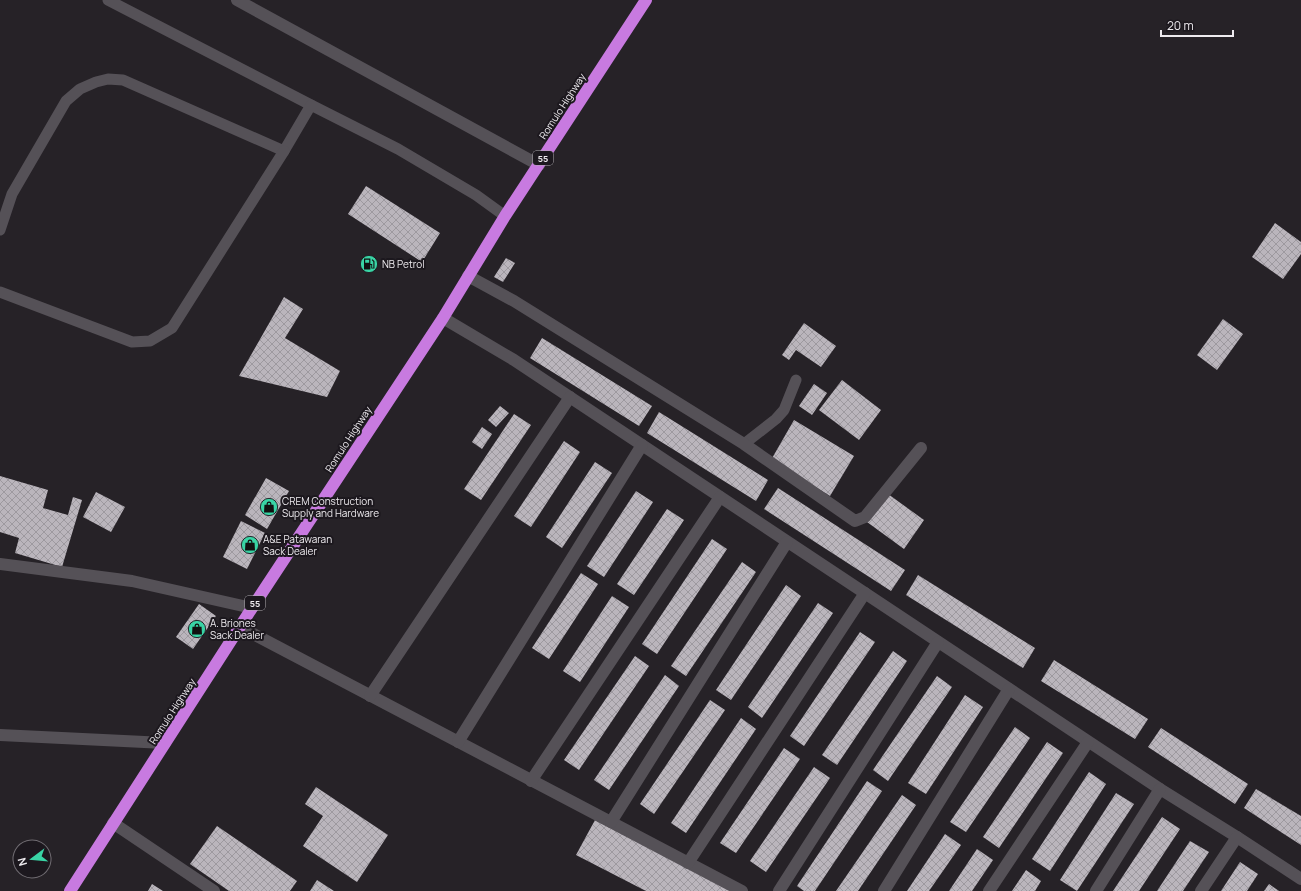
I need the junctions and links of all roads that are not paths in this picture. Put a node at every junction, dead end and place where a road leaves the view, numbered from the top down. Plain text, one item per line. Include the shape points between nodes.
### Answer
1 (108, 0) edge
2 (237, 0) edge
3 (646, 0) edge
4 (311, 105) junction
5 (284, 151) junction
6 (539, 165) junction
7 (505, 216) junction
8 (0, 230) edge
9 (468, 276) junction
10 (0, 292) edge
11 (443, 318) junction
12 (796, 380) dead end
13 (570, 396) junction
14 (744, 444) junction
15 (642, 445) junction
16 (921, 448) dead end
17 (720, 497) junction
18 (787, 542) junction
19 (0, 564) edge
20 (865, 593) junction
21 (252, 608) junction
22 (240, 627) junction
23 (938, 642) junction
24 (1009, 689) junction
25 (370, 696) junction
26 (0, 735) edge
27 (458, 742) junction
28 (1088, 742) junction
29 (165, 743) junction
30 (531, 781) junction
31 (1160, 789) junction
32 (611, 822) junction
33 (113, 823) junction
34 (1237, 837) junction
35 (688, 863) junction
36 (1301, 879) edge
37 (70, 891) edge
38 (214, 891) edge
39 (742, 891) edge
40 (779, 891) edge
41 (884, 891) edge
42 (989, 891) edge
43 (1096, 891) edge
44 (1201, 891) edge

1 - 4 lane
2 - 6 street
3 - 6 highway, Romulo Highway / 55
4 - 5 lane
4 - 7 lane via 398,149 476,195
5 - 8 lane via 123,80 108,79 96,82 66,101 12,194
5 - 10 lane via 172,328 150,341 132,342
6 - 7 highway, Romulo Highway / 55
7 - 9 highway, Romulo Highway / 55
9 - 11 highway, Romulo Highway / 55
9 - 14 street via 514,301
11 - 13 street
11 - 21 highway, Romulo Highway / 55
12 - 14 lane via 784,410
13 - 15 street
13 - 25 street
14 - 16 street via 855,521 865,517
15 - 17 street
15 - 27 street
17 - 18 street
17 - 30 street
18 - 20 street
18 - 32 street
19 - 21 street via 132,581
20 - 23 street
20 - 35 street
21 - 22 highway, Romulo Highway / 55
22 - 25 street
22 - 29 highway, Romulo Highway / 55
23 - 24 street
23 - 40 street
24 - 28 street
24 - 41 street
25 - 27 street
26 - 29 street
27 - 30 street
28 - 31 street
28 - 42 street
29 - 33 highway, Romulo Highway / 55
30 - 32 street
31 - 34 street
31 - 43 street
32 - 35 street
33 - 37 highway, Romulo Highway / 55
33 - 38 street
34 - 36 street
34 - 44 street
35 - 39 street

